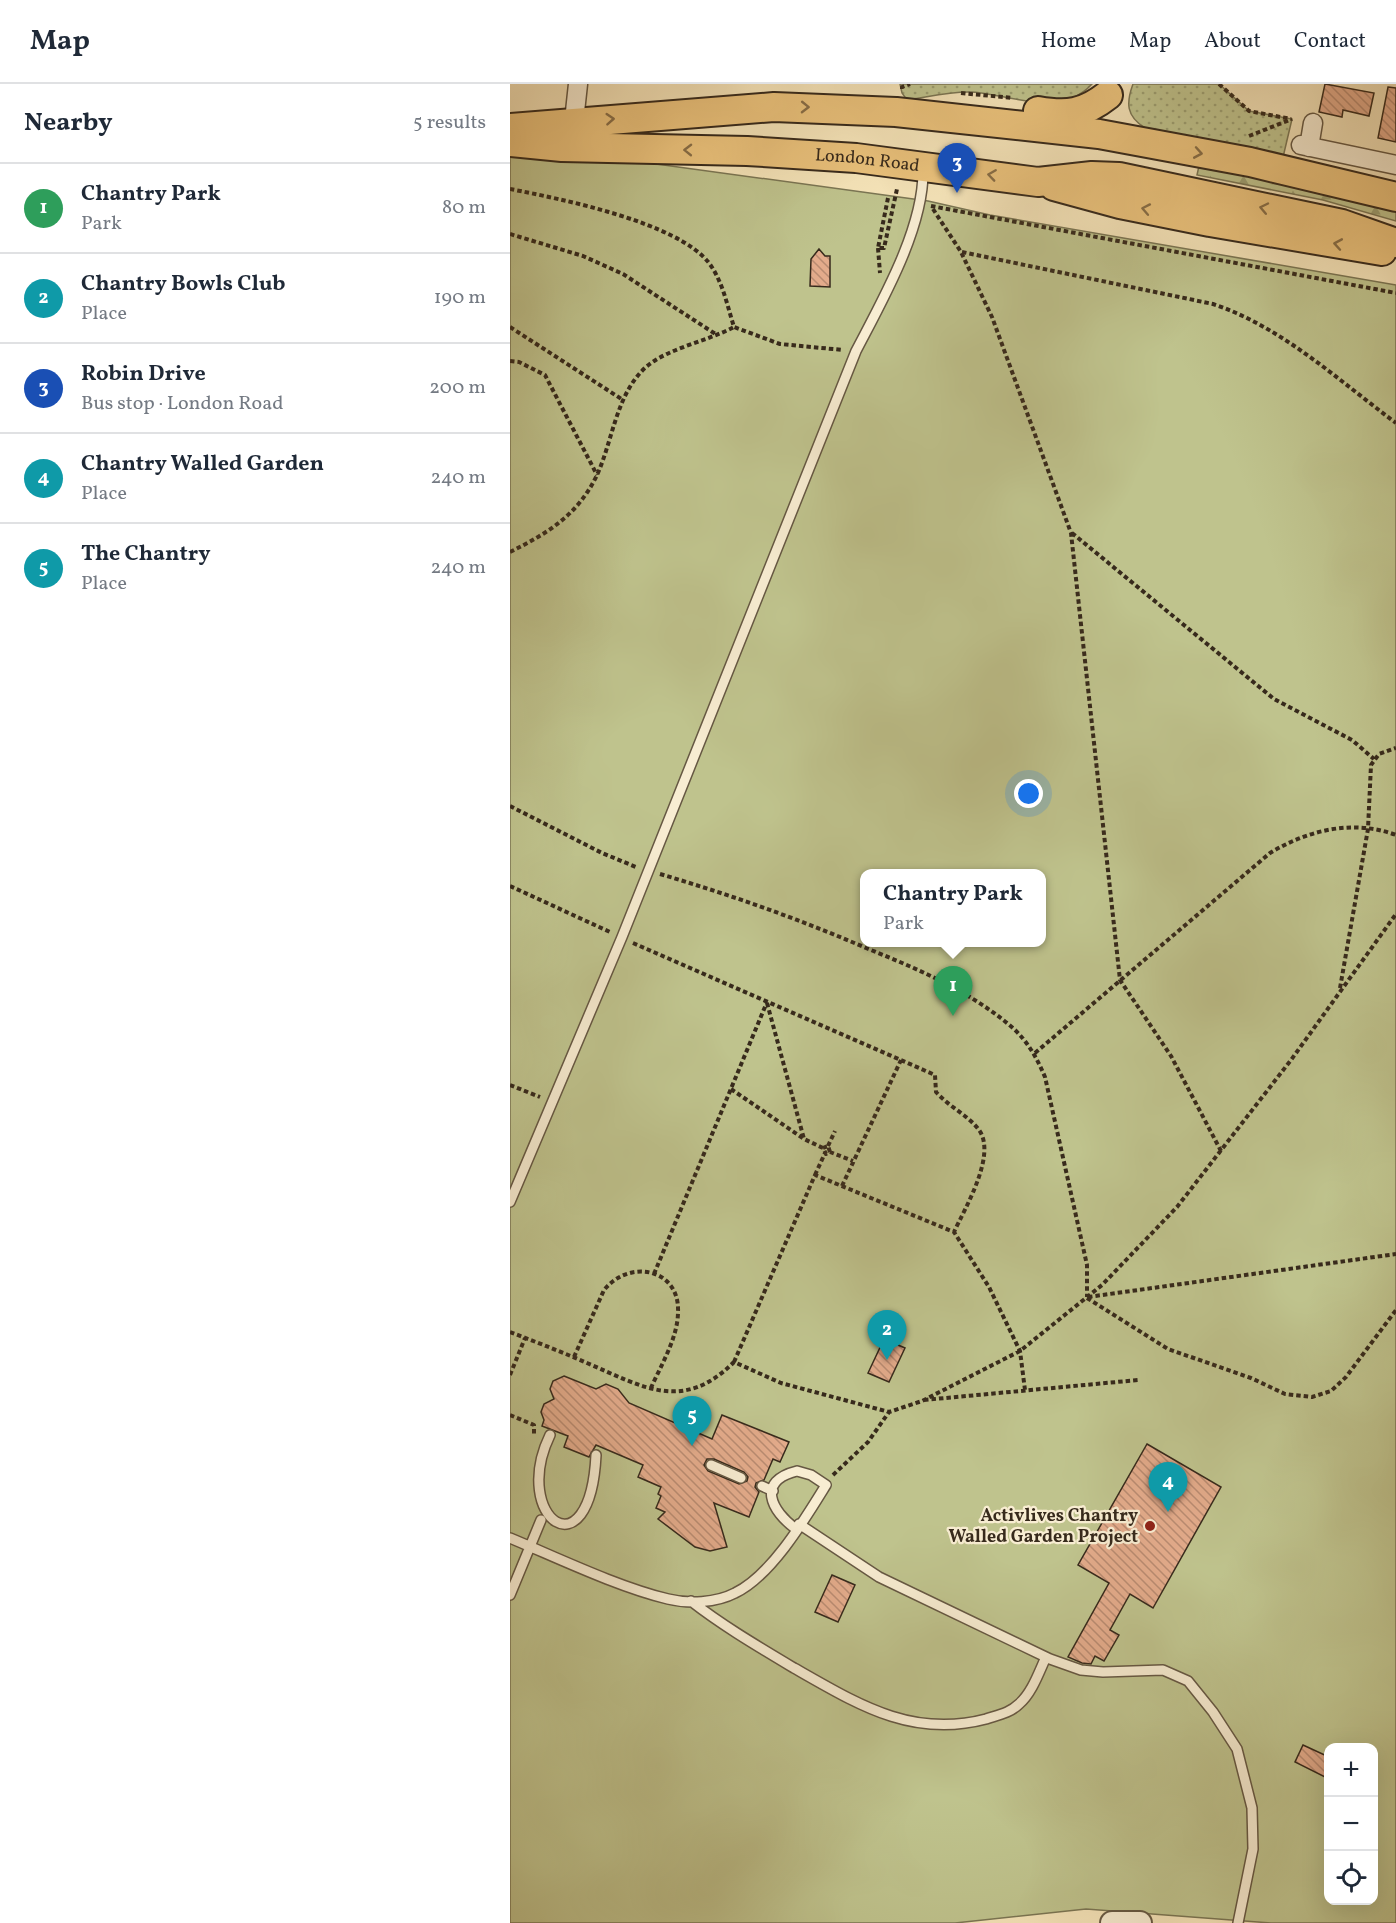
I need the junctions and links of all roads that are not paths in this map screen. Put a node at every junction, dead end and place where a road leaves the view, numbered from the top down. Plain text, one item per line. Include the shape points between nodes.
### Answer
1 (578, 84) edge
2 (1110, 90) edge
3 (908, 113) junction
4 (574, 121) junction
5 (1313, 123) road end
6 (510, 128) edge
7 (1099, 135) junction
8 (510, 142) edge
9 (922, 165) junction
10 (1396, 165) edge
11 (1092, 176) junction
12 (1038, 182) junction
13 (1396, 197) edge
14 (1396, 243) edge
15 (1396, 251) edge
16 (510, 1203) edge
17 (550, 1435) dead end
18 (596, 1455) dead end
19 (530, 1460) dead end
20 (711, 1465) dead end
21 (741, 1478) dead end
22 (762, 1486) dead end
23 (773, 1491) junction
24 (797, 1527) junction
25 (510, 1538) edge
26 (531, 1547) junction
27 (510, 1595) edge
28 (670, 1600) junction
29 (690, 1602) junction
30 (672, 1610) dead end
31 (1047, 1657) junction
32 (1112, 1923) edge
33 (1140, 1923) edge
34 (1238, 1923) edge

1 - 4 street
2 - 3 main road via 1083,110 1063,115 961,105
2 - 7 street
4 -> 3 main road via 774,106
3 - 7 main road
4 - 6 main road
5 - 10 street via 1305,146
7 - 11 main road
7 -> 13 main road via 1250,162
9 -> 8 main road, London Road via 790,153
12 -> 9 main road, London Road
9 - 16 lane via 917,212 892,281 856,351 622,937
11 - 12 main road, London Road
14 -> 11 main road, London Road via 1342,224 1119,177
15 -> 12 main road via 1210,222
17 - 19 lane
18 - 26 lane via 593,1486 579,1514 564,1523 538,1519
20 - 21 lane
22 - 23 lane
23 - 24 lane via 773,1508
23 - 24 lane via 780,1479 797,1471 826,1485
24 - 29 lane via 747,1586 724,1598
24 - 31 lane via 879,1577
25 - 26 lane
26 - 27 lane
26 - 28 lane
28 - 29 lane
28 - 30 lane
29 - 31 lane via 747,1640 870,1710 924,1724 971,1723 1006,1713 1025,1698
31 - 34 lane via 1081,1670 1162,1670 1188,1682 1213,1712 1237,1749 1252,1808 1253,1849
32 - 33 street

